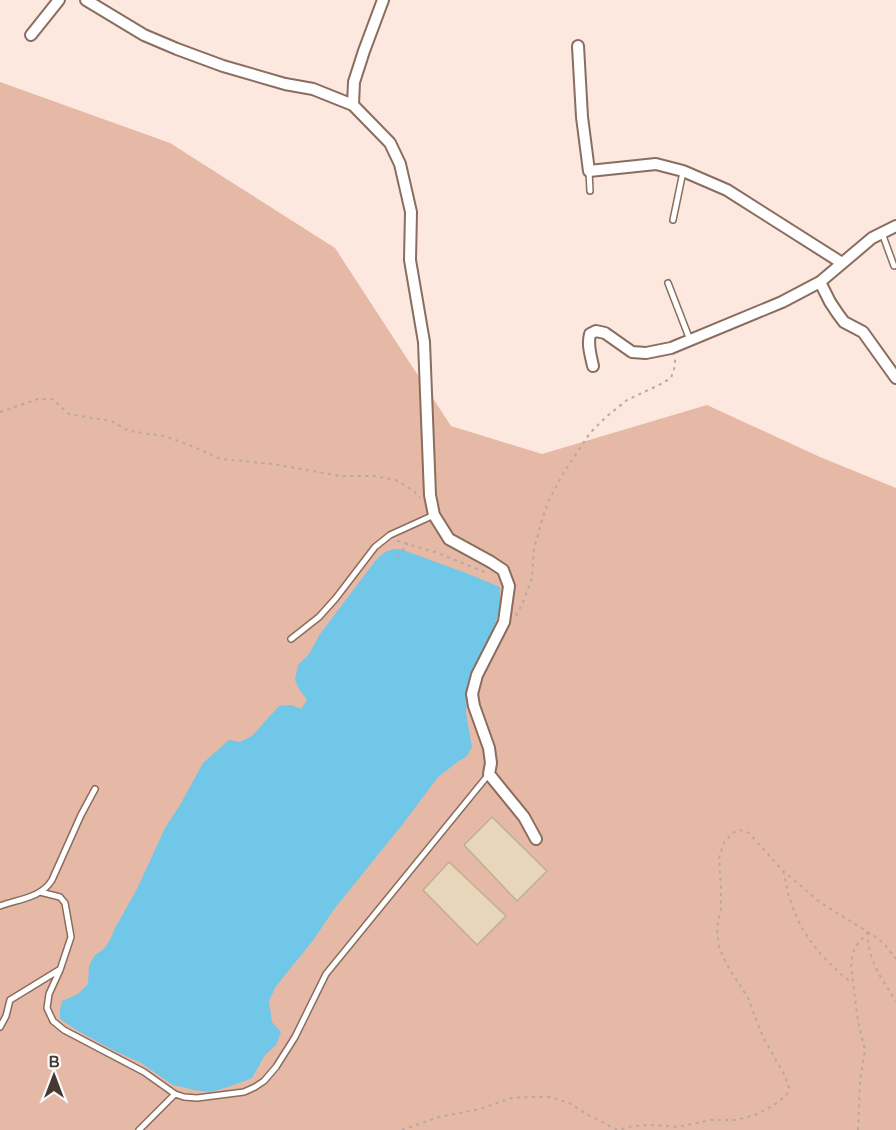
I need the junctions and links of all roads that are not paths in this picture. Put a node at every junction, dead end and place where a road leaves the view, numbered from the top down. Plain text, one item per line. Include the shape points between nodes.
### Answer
1 (59, 0) edge
2 (86, 0) edge
3 (383, 0) edge
4 (32, 35) dead end
5 (578, 45) dead end
6 (353, 105) junction
7 (589, 171) junction
8 (683, 171) junction
9 (590, 191) dead end
10 (673, 220) dead end
11 (896, 226) edge
12 (882, 233) junction
13 (843, 263) junction
14 (894, 266) dead end
15 (820, 282) junction
16 (668, 283) dead end
17 (690, 340) junction
18 (593, 366) dead end
19 (896, 378) edge
20 (434, 515) junction
21 (291, 639) dead end
22 (489, 774) junction
23 (95, 789) dead end
24 (536, 839) dead end
25 (40, 892) junction
26 (0, 906) edge
27 (60, 970) junction
28 (0, 1027) edge
29 (175, 1094) junction
30 (139, 1130) edge

1 - 4 street
2 - 6 street via 144,35 177,49 223,66 313,89
3 - 6 street via 354,82
5 - 7 street
6 - 20 street via 390,143 400,164 411,212 410,260 424,342
7 - 8 street via 656,164
7 - 9 lane
8 - 10 lane
8 - 13 street via 727,190
11 - 12 street
12 - 13 street
12 - 14 lane
13 - 15 street
15 - 17 street
15 - 19 street via 844,322 863,332
16 - 17 lane
17 - 18 street via 646,353 632,352 596,331 589,338
20 - 21 lane via 375,547 319,617
20 - 22 street via 449,539 503,570 508,586 504,622 477,675 472,694 489,748
22 - 24 street via 524,817
22 - 29 lane via 326,974 295,1037 264,1081 244,1092 197,1098
23 - 25 lane via 52,880
25 - 26 lane
25 - 27 lane via 60,897 65,903 71,937
27 - 28 lane via 10,1000
27 - 29 lane via 49,994 52,1021 144,1072
29 - 30 lane

